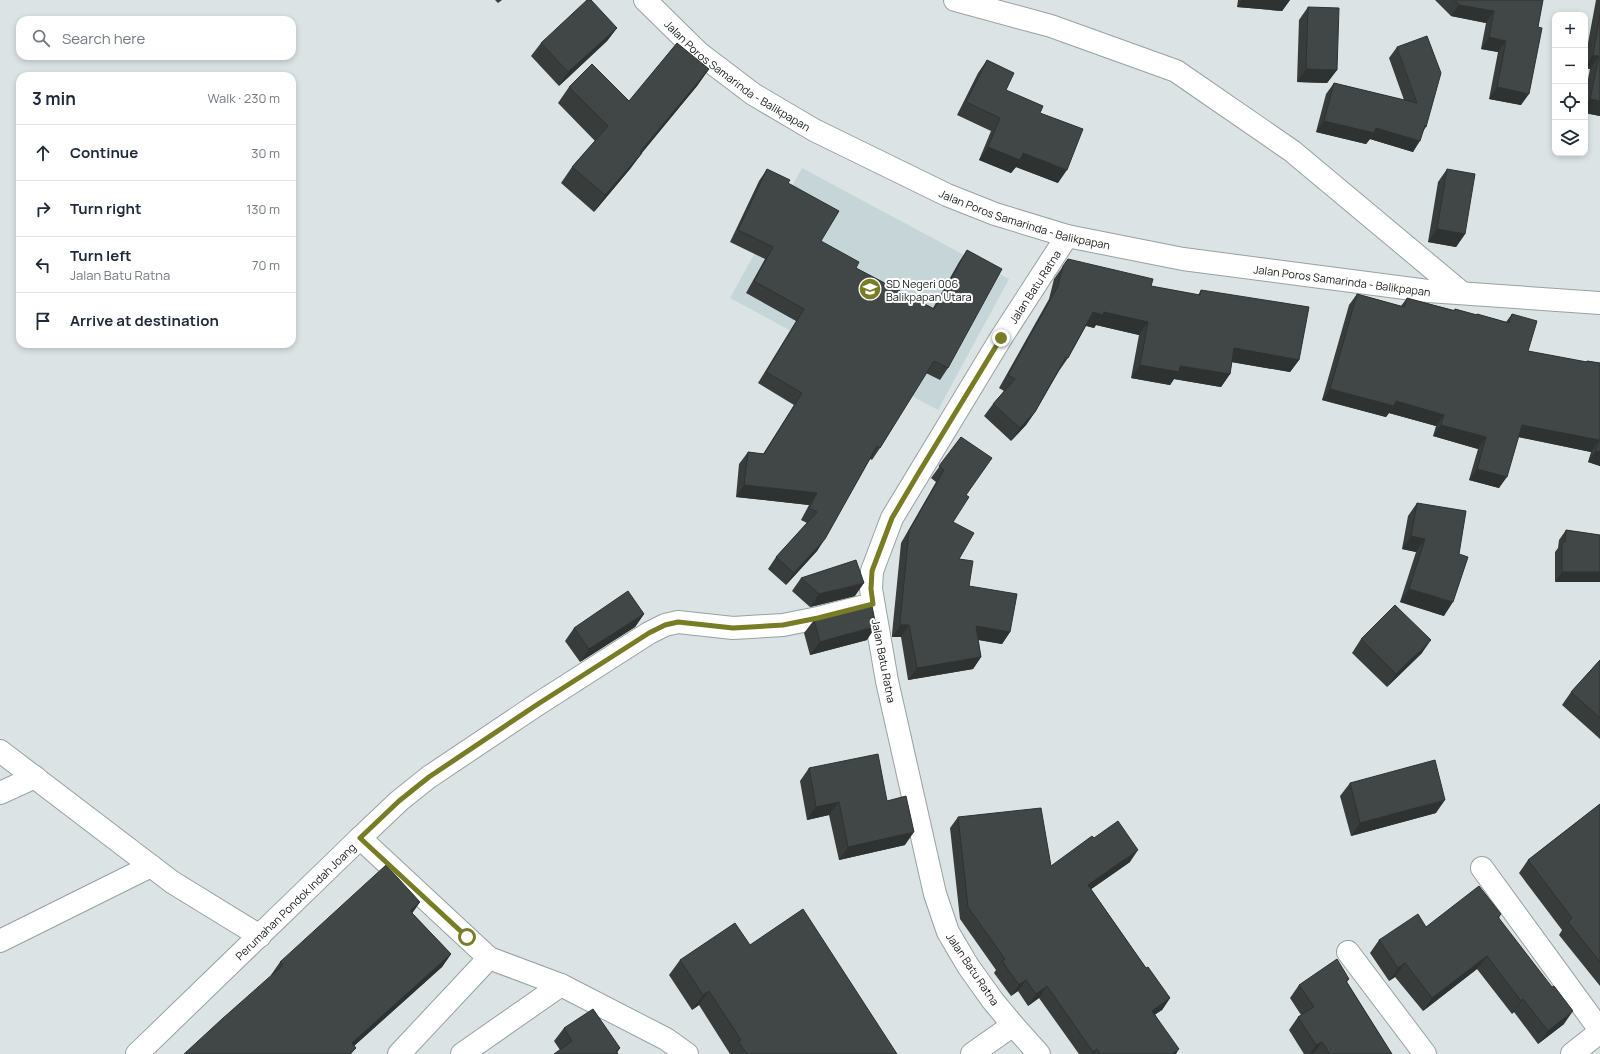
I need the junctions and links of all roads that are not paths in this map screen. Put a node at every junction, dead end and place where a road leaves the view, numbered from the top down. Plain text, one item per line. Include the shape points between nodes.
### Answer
1 (645, 0) edge
2 (955, 0) edge
3 (1067, 236) junction
4 (1462, 293) junction
5 (1600, 303) edge
6 (873, 604) junction
7 (0, 751) edge
8 (35, 777) junction
9 (0, 793) edge
10 (360, 838) junction
11 (151, 866) junction
12 (1482, 868) dead end
13 (260, 936) junction
14 (0, 940) edge
15 (1348, 952) dead end
16 (489, 958) junction
17 (561, 985) junction
18 (1013, 1025) junction
19 (1600, 1031) edge
20 (137, 1054) edge
21 (399, 1054) edge
22 (462, 1054) edge
23 (688, 1054) edge
24 (972, 1054) edge
25 (1039, 1054) edge
26 (1425, 1054) edge
27 (1572, 1054) edge

1 - 3 main road, Jalan Poros Samarinda - Balikpapan via 699,53 753,94 814,130 947,195 996,214
2 - 4 main road, Jalan Poros Samarinda - Balikpapan via 1051,26 1176,71 1292,151
3 - 4 main road, Jalan Poros Samarinda - Balikpapan via 1183,259 1428,291
3 - 6 main road, Jalan Batu Ratna via 996,345 892,518 872,571
4 - 5 main road, Jalan Poros Samarinda - Balikpapan
6 - 10 main road via 783,625 733,628 678,622 665,625 538,704 429,777
6 - 18 main road, Jalan Batu Ratna via 889,689 935,894 948,932 968,966
7 - 8 main road
8 - 9 main road
8 - 11 main road
10 - 13 main road, Perumahan Pondok Indah Joang
10 - 16 main road, Perumahan Pondok Indah Joang
11 - 13 main road via 172,882
11 - 14 main road
12 - 19 main road
13 - 20 main road, Perumahan Pondok Indah Joang
15 - 26 main road
16 - 17 main road, Perumahan Pondok Indah Joang
16 - 21 main road
17 - 22 main road
17 - 23 main road, Perumahan Pondok Indah Joang via 666,1039
18 - 24 main road
18 - 25 main road, Jalan Batu Ratna
19 - 27 main road

